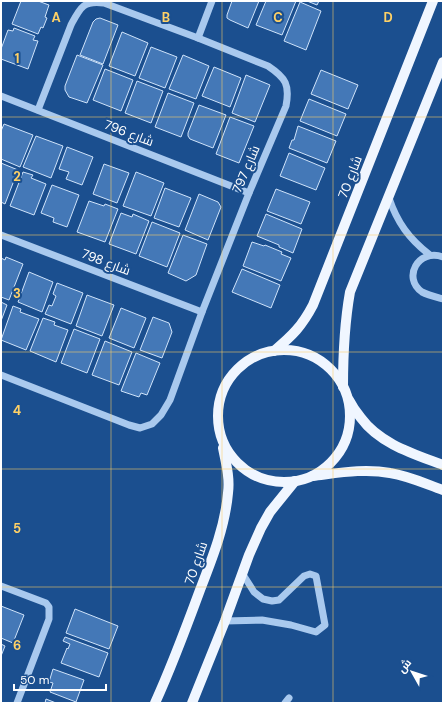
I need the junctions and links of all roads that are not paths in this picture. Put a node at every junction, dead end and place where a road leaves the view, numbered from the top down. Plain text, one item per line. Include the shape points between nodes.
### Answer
1 (212, 1) edge
2 (433, 1) edge
3 (198, 38) junction
4 (443, 62) edge
5 (1, 96) edge
6 (38, 110) junction
7 (249, 193) junction
8 (389, 198) junction
9 (1, 235) edge
10 (430, 255) junction
11 (443, 257) edge
12 (443, 300) edge
13 (202, 312) junction
14 (274, 351) junction
15 (1, 375) edge
16 (343, 387) junction
17 (347, 398) junction
18 (218, 427) junction
19 (443, 465) edge
20 (309, 477) junction
21 (295, 481) junction
22 (443, 490) edge
23 (242, 573) junction
24 (1, 586) edge
25 (225, 621) junction
26 (17, 703) edge
27 (155, 703) edge
28 (192, 703) edge

1 - 3 street
2 - 14 main road, شارع 70 via 313,304 293,335
3 - 6 street, شارع 797 via 104,3 94,1 84,5 77,12 71,25
3 - 7 street, شارع 797 via 268,66 278,72 285,81 288,92 286,106
4 - 8 main road
5 - 6 street, شارع 796
6 - 7 street, شارع 796
7 - 13 street, شارع 797
8 - 10 street via 393,211 408,236
8 - 16 main road via 350,292 343,351
9 - 13 street, شارع 798
10 - 11 street
10 - 12 street via 418,262 413,274 414,281 422,292
13 - 15 street, شارع 797 via 170,400 152,424 140,428
14 - 16 main road via 291,350 307,354 322,362 334,373
14 - 18 main road via 260,354 246,362 226,383 220,397
16 - 17 main road
17 - 19 main road via 361,418 379,435 410,453
17 - 20 main road via 350,417 347,436 338,453 326,467
18 - 21 main road via 222,441 230,454 252,474 265,480
18 - 27 main road, شارع 70 via 228,473 225,518 171,668
20 - 21 main road
20 - 22 main road via 349,472 389,472
21 - 23 main road via 270,512
23 - 25 main road
23 - 25 street via 254,592 263,599 272,601 279,600 304,576 316,576 325,625 316,632 262,620
24 - 26 street via 46,603 49,608 49,619
25 - 28 main road

